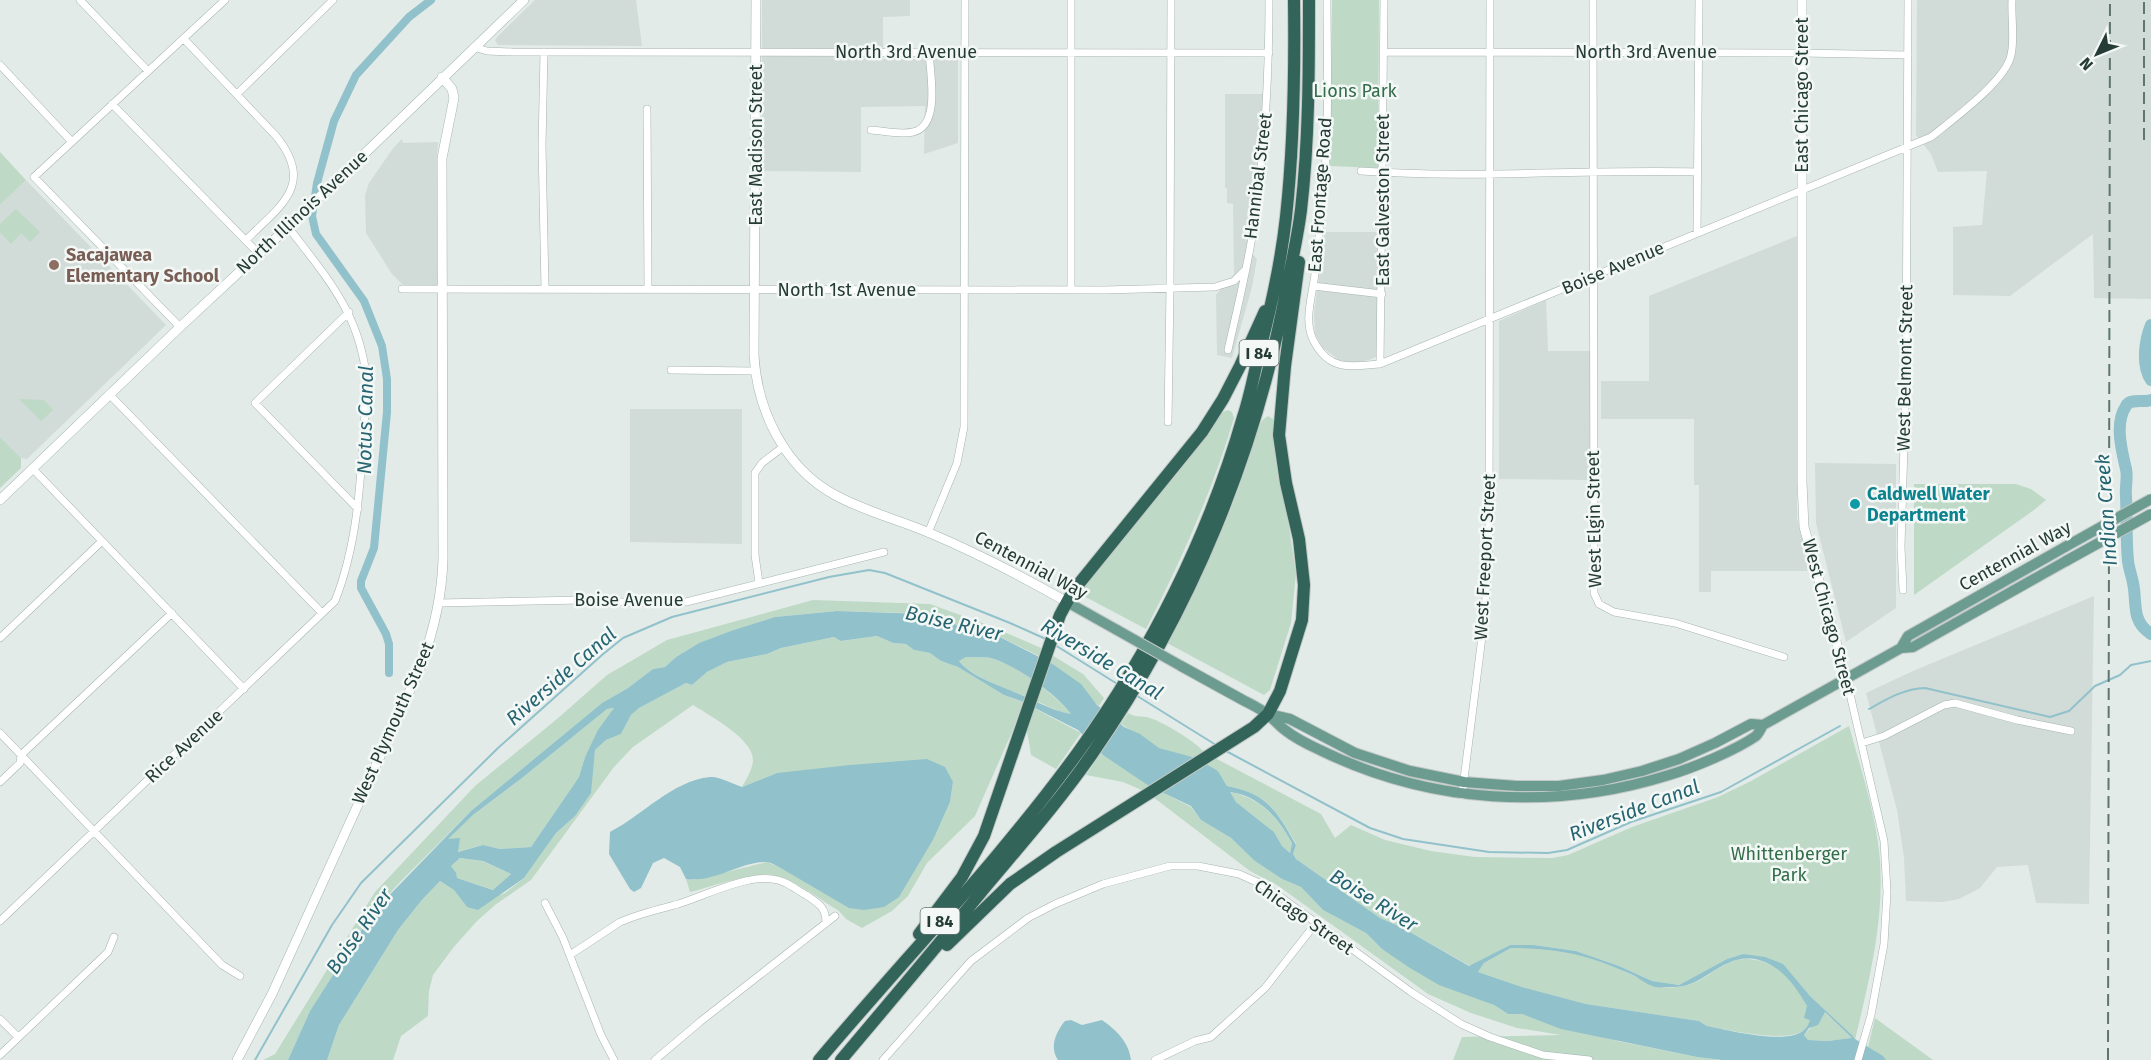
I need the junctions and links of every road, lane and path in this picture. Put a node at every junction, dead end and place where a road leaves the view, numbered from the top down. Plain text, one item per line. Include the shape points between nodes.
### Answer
1 (80, 0) edge
2 (211, 0) edge
3 (225, 0) edge
4 (333, 0) edge
5 (524, 0) edge
6 (756, 0) edge
7 (965, 0) edge
8 (1071, 0) edge
9 (1171, 0) edge
10 (1269, 0) edge
11 (1294, 0) edge
12 (1309, 0) edge
13 (1327, 0) edge
14 (1384, 0) edge
15 (1490, 0) edge
16 (1593, 0) edge
17 (1699, 0) edge
18 (1802, 0) edge
19 (1908, 0) edge
20 (2012, 0) edge
21 (218, 7) junction
22 (184, 39) junction
23 (474, 47) junction
24 (544, 52) junction
25 (756, 52) junction
26 (929, 52) junction
27 (965, 52) junction
28 (1071, 52) junction
29 (1171, 52) junction
30 (1384, 52) junction
31 (1490, 52) junction
32 (1592, 52) junction
33 (1698, 52) junction
34 (1269, 53) junction
35 (1802, 53) junction
36 (1908, 55) junction
37 (0, 65) edge
38 (148, 71) junction
39 (442, 78) junction
40 (237, 94) junction
41 (112, 104) junction
42 (647, 109) dead end
43 (871, 130) dead end
44 (72, 142) junction
45 (1907, 147) junction
46 (1362, 171) dead end
47 (1593, 171) junction
48 (1382, 172) junction
49 (1697, 172) junction
50 (1490, 173) junction
51 (1802, 189) junction
52 (1301, 213) junction
53 (288, 227) junction
54 (1697, 233) junction
55 (246, 240) junction
56 (258, 253) junction
57 (1246, 269) junction
58 (1593, 277) junction
59 (1313, 286) junction
60 (402, 288) dead end
61 (545, 288) junction
62 (648, 288) junction
63 (1170, 288) junction
64 (442, 289) junction
65 (1071, 289) junction
66 (755, 290) junction
67 (965, 290) junction
68 (1273, 293) junction
69 (1382, 294) junction
70 (349, 312) junction
71 (1490, 318) junction
72 (180, 327) junction
73 (1228, 350) dead end
74 (1320, 351) joint
75 (1380, 364) junction
76 (671, 370) dead end
77 (755, 370) junction
78 (109, 394) junction
79 (1168, 422) dead end
80 (783, 447) junction
81 (33, 469) junction
82 (2151, 499) edge
83 (0, 500) edge
84 (358, 508) junction
85 (2151, 514) edge
86 (928, 533) junction
87 (102, 541) junction
88 (884, 552) dead end
89 (759, 583) junction
90 (1903, 590) dead end
91 (1066, 602) junction
92 (439, 603) junction
93 (172, 613) junction
94 (322, 613) junction
95 (0, 638) edge
96 (1901, 648) junction
97 (1784, 657) dead end
98 (1846, 677) junction
99 (1130, 683) junction
100 (244, 689) junction
101 (1268, 714) junction
102 (1763, 725) junction
103 (2071, 731) dead end
104 (0, 733) edge
105 (1862, 743) junction
106 (21, 755) junction
107 (0, 782) edge
108 (1063, 782) junction
109 (1464, 782) junction
110 (1462, 795) junction
111 (94, 831) junction
112 (545, 903) dead end
113 (835, 916) dead end
114 (0, 921) edge
115 (826, 923) junction
116 (1316, 923) junction
117 (114, 937) dead end
118 (570, 955) junction
119 (240, 976) dead end
120 (899, 992) junction
121 (857, 1016) junction
122 (0, 1019) edge
123 (18, 1037) junction
124 (0, 1055) edge
125 (237, 1060) edge
126 (614, 1060) edge
127 (655, 1060) edge
128 (819, 1060) edge
129 (841, 1060) edge
130 (883, 1060) edge
131 (1155, 1060) edge
132 (1589, 1060) edge
133 (1858, 1060) edge

1 - 38 street
2 - 21 street
3 - 21 street
4 - 40 street
5 - 23 street, North Illinois Avenue
6 - 25 street, East Madison Street
7 - 27 street
8 - 28 street
9 - 29 street
10 - 34 street, Hannibal Street
11 - 68 highway, I 84 via 1291,156
12 - 52 highway, I 84
13 - 59 street, East Frontage Road via 1326,153
14 - 30 street, East Galveston Street
15 - 31 street, West Freeport Street
16 - 32 street, West Elgin Street
17 - 33 street
18 - 35 street, East Chicago Street
19 - 36 street, West Belmont Street
20 - 45 street, Boise Avenue via 2009,64 1954,119 1931,137
21 - 22 street
22 - 38 street
22 - 40 street
23 - 24 street via 486,51
23 - 39 street, North Illinois Avenue
24 - 25 street, North 3rd Avenue
24 - 61 street
25 - 26 street, North 3rd Avenue
25 - 66 street, East Madison Street
26 - 27 street, North 3rd Avenue
26 - 43 street via 932,110 928,121 914,132
27 - 28 street, North 3rd Avenue
27 - 67 street
28 - 29 street, North 3rd Avenue
28 - 65 street
29 - 34 street, North 3rd Avenue
29 - 63 street
30 - 31 street, North 3rd Avenue
30 - 48 street, East Galveston Street
31 - 32 street, North 3rd Avenue
31 - 50 street, West Freeport Street
32 - 33 street, North 3rd Avenue
32 - 47 street, West Elgin Street
33 - 35 street, North 3rd Avenue
33 - 49 street
34 - 57 street, Hannibal Street via 1263,149
35 - 36 street, North 3rd Avenue
35 - 51 street, East Chicago Street
36 - 45 street, West Belmont Street
37 - 44 street
38 - 41 street
39 - 53 street, North Illinois Avenue
39 - 64 street, West Plymouth Street via 454,98 442,158
40 - 55 street via 286,148 294,168 286,201
41 - 44 street
41 - 55 street
42 - 62 street
44 - 72 street via 34,177
45 - 51 street, Boise Avenue
45 - 90 street, West Belmont Street via 1900,547
46 - 48 street
47 - 49 street
47 - 50 street
47 - 58 street, West Elgin Street
48 - 50 street
48 - 69 street, East Galveston Street
49 - 54 street
50 - 71 street, West Freeport Street
51 - 54 street, Boise Avenue
51 - 98 street, West Chicago Street via 1804,527
52 - 99 highway, I 84 via 1268,377 1226,503 1171,624
52 - 101 highway via 1302,246 1279,435 1299,538 1304,585 1302,620 1280,692
53 - 56 street, North Illinois Avenue
53 - 70 street, Rice Avenue
54 - 58 street, Boise Avenue
55 - 56 street
56 - 72 street, North Illinois Avenue
57 - 63 street, North 1st Avenue via 1234,281 1215,287
57 - 73 street, Hannibal Street
58 - 71 street, Boise Avenue
58 - 97 street, West Elgin Street via 1594,593 1599,603 1614,612 1675,623
59 - 69 street
59 - 74 street, East Frontage Road via 1307,321
60 - 64 street, North 1st Avenue
61 - 62 street, North 1st Avenue
61 - 64 street, North 1st Avenue
62 - 66 street, North 1st Avenue
63 - 65 street, North 1st Avenue
63 - 79 street
64 - 92 street, West Plymouth Street via 443,559
65 - 67 street, North 1st Avenue
66 - 67 street, North 1st Avenue
66 - 77 street, East Madison Street
67 - 86 street via 962,444
68 - 91 highway via 1240,366 1202,432
68 - 99 highway, I 84 via 1243,417 1214,501
69 - 75 street, East Galveston Street
70 - 84 street, Rice Avenue via 366,365 367,385
70 - 84 street via 255,402
71 - 75 street, Boise Avenue
71 - 109 street, West Freeport Street via 1488,582
72 - 78 street, North Illinois Avenue
74 - 75 street, Boise Avenue via 1342,366
76 - 77 street
77 - 80 street, Centennial Way via 766,413
78 - 81 street, North Illinois Avenue
78 - 94 street
80 - 86 street, Centennial Way via 798,466 834,494
80 - 89 street via 755,473
81 - 83 street, North Illinois Avenue
81 - 87 street
82 - 96 main road, Centennial Way, bridge via 1908,636
84 - 94 street, Rice Avenue via 341,584 335,601
85 - 96 main road, Centennial Way, bridge via 1913,647
86 - 91 street, Centennial Way via 1001,566
87 - 93 street
87 - 95 street
88 - 89 street, Boise Avenue
89 - 92 street, Boise Avenue via 663,604 582,600
91 - 101 main road, Centennial Way, bridge
91 - 121 highway via 984,836 962,877
92 - 125 street, West Plymouth Street via 422,666 272,994
93 - 100 street
93 - 106 street
94 - 100 street, Rice Avenue
96 - 98 main road, Centennial Way
98 - 102 main road, Centennial Way
98 - 105 street, West Chicago Street
99 - 108 highway, I 84 via 1092,754
100 - 111 street, Rice Avenue
101 - 109 main road, Centennial Way via 1290,719 1385,764
101 - 110 main road, Centennial Way via 1285,731 1352,764 1406,783
101 - 120 highway via 1242,736 1010,884
102 - 109 main road, Centennial Way via 1751,724 1679,759 1603,780 1559,786
102 - 110 main road, Centennial Way via 1758,735 1682,771 1605,792 1518,798
103 - 105 street via 1955,704 1944,705
104 - 106 street
105 - 133 street, West Chicago Street via 1884,841 1887,892 1884,944
106 - 107 street via 20,764
106 - 111 street
108 - 120 highway, I 84 via 1029,837
108 - 121 highway, I 84
109 - 110 street, West Freeport Street
111 - 114 street, Rice Avenue
111 - 119 street via 222,965
112 - 118 street
113 - 115 street
115 - 118 street via 823,907 817,902 784,882 759,879 633,916
115 - 127 street
116 - 130 street, Chicago Street via 1259,883 1223,870 1170,866 1103,884 1028,918 971,961
116 - 131 street via 1265,988 1211,1037
116 - 132 street, Chicago Street via 1461,1024 1543,1055
117 - 123 street via 108,952
118 - 126 street
120 - 129 highway, I 84
121 - 128 highway, I 84
122 - 123 street
123 - 124 street

